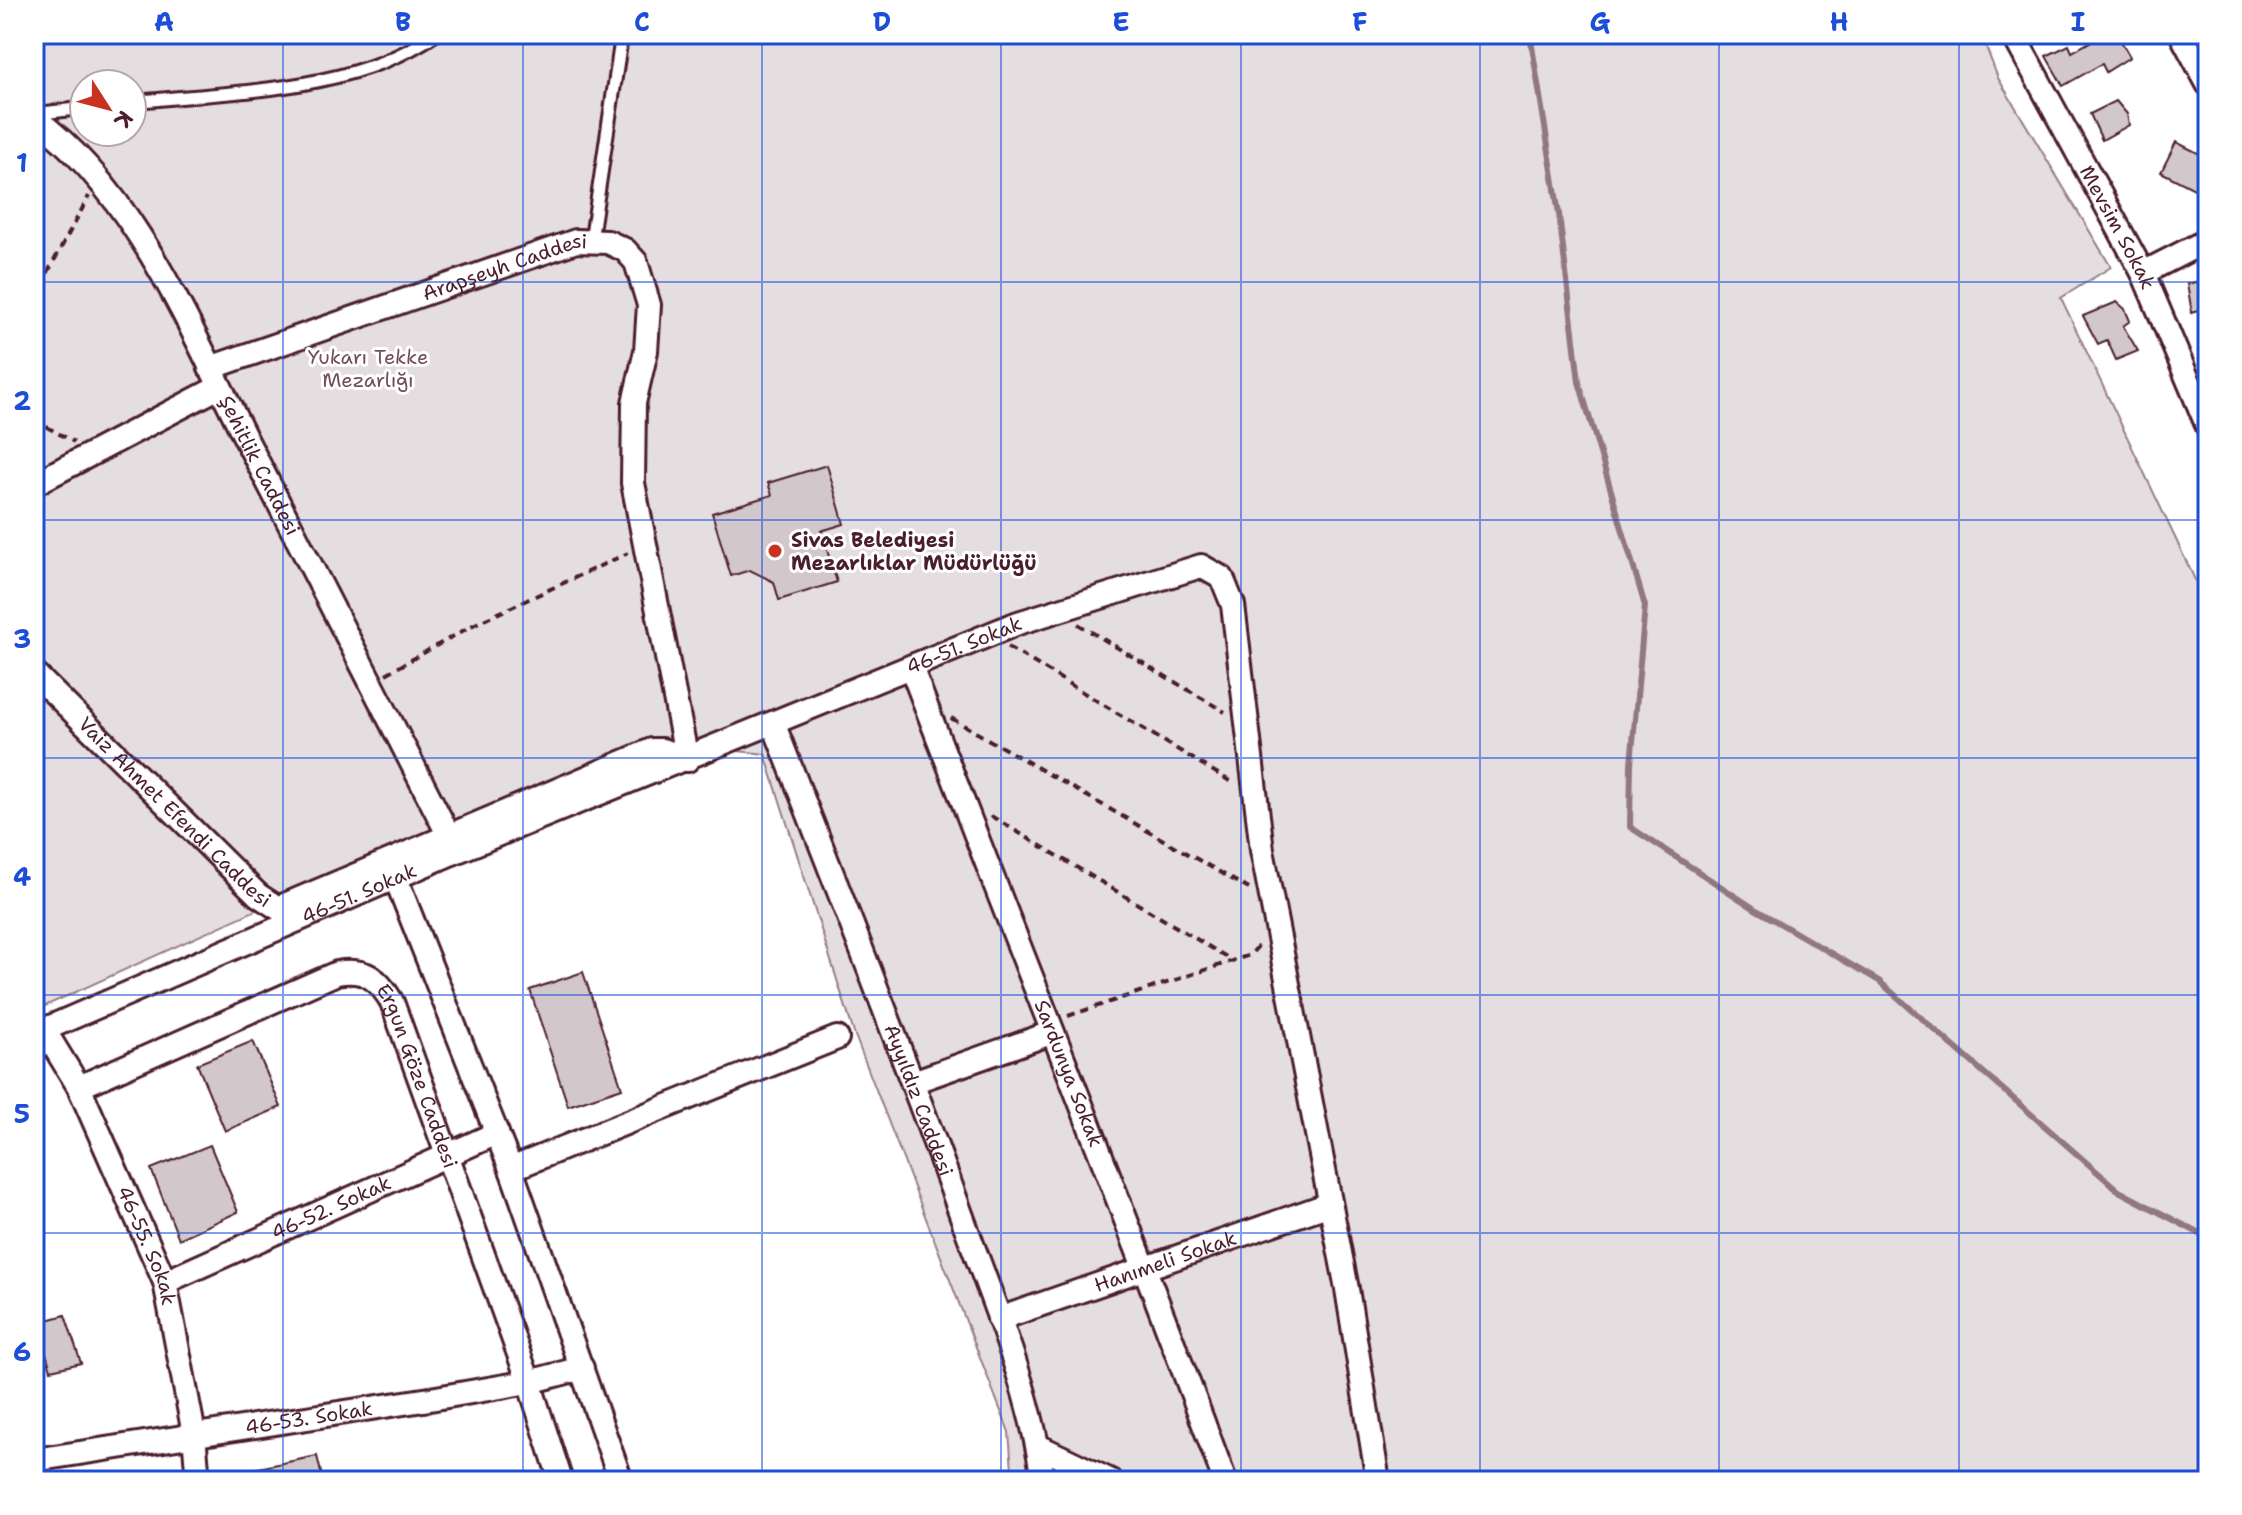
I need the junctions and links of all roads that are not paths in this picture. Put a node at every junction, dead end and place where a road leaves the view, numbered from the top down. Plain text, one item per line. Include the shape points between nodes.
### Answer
1 (436, 34) edge
2 (622, 34) edge
3 (2181, 34) edge
4 (2021, 37) edge
5 (2208, 84) edge
6 (148, 100) edge
7 (68, 111) edge
8 (34, 116) edge
9 (2208, 240) edge
10 (591, 241) junction
11 (2143, 273) junction
12 (214, 378) junction
13 (2208, 427) edge
14 (34, 484) edge
15 (911, 667) junction
16 (35, 676) edge
17 (774, 725) junction
18 (687, 760) junction
19 (450, 838) junction
20 (396, 879) junction
21 (286, 906) joint
22 (1049, 1028) junction
23 (38, 1031) edge
24 (837, 1038) dead end
25 (913, 1082) junction
26 (79, 1087) junction
27 (497, 1133) junction
28 (448, 1157) junction
29 (511, 1169) junction
30 (1330, 1204) junction
31 (1146, 1268) junction
32 (165, 1282) junction
33 (999, 1319) junction
34 (582, 1368) junction
35 (529, 1382) junction
36 (194, 1434) junction
37 (1038, 1446) junction
38 (34, 1460) edge
39 (198, 1481) edge
40 (561, 1481) edge
41 (621, 1481) edge
42 (1043, 1481) edge
43 (1111, 1481) edge
44 (1225, 1481) edge
45 (1378, 1481) edge

1 - 6 lane via 358,70 294,84
2 - 10 lane
3 - 5 street
4 - 11 street, Mevsim Sokak
7 - 8 lane
8 - 12 street, Şehitlik Caddesi via 98,180 168,280
9 - 11 street
10 - 12 street, Arapşeyh Caddesi via 576,241
10 - 18 street, Arapşeyh Caddesi via 608,242 636,262 649,305 634,403 633,483
11 - 13 street, Mevsim Sokak
12 - 14 street, Arapşeyh Caddesi via 96,453
12 - 19 street, Şehitlik Caddesi
15 - 17 street, 46-51. Sokak
15 - 22 street, Sardunya Sokak
15 - 30 street, 46-51. Sokak via 1055,611 1201,566 1216,571 1230,593 1254,796
16 - 21 street, Vaiz Ahmet Efendi Caddesi via 258,895 273,907
17 - 18 street, 46-51. Sokak
17 - 25 street, Ayyıldız Caddesi
18 - 19 street, 46-51. Sokak via 652,750
18 - 20 street, 46-51. Sokak
19 - 21 street, 46-51. Sokak
20 - 23 street, 46-51. Sokak
20 - 27 street
22 - 25 street
22 - 31 street, Sardunya Sokak
23 - 26 street, 46-55. Sokak
24 - 29 street
25 - 33 street, Ayyıldız Caddesi
26 - 28 street, Ergun Göze Caddesi via 337,973 364,972 383,986 392,1002
26 - 32 street, 46-55. Sokak
27 - 28 street, 46-52. Sokak
27 - 29 street
28 - 32 street, 46-52. Sokak
28 - 35 street, Ergun Göze Caddesi
29 - 34 street
30 - 31 street, Hanımeli Sokak
30 - 45 street
31 - 33 street, Hanımeli Sokak
31 - 44 street, Sardunya Sokak
32 - 36 street, 46-55. Sokak
33 - 37 street, Ayyıldız Caddesi
34 - 35 street, 46-53. Sokak
34 - 41 street
35 - 36 street, 46-53. Sokak
35 - 40 street, Ergun Göze Caddesi
36 - 38 street, 46-53. Sokak
36 - 39 street, 46-55. Sokak
37 - 42 street, Ayyıldız Caddesi
37 - 43 street

